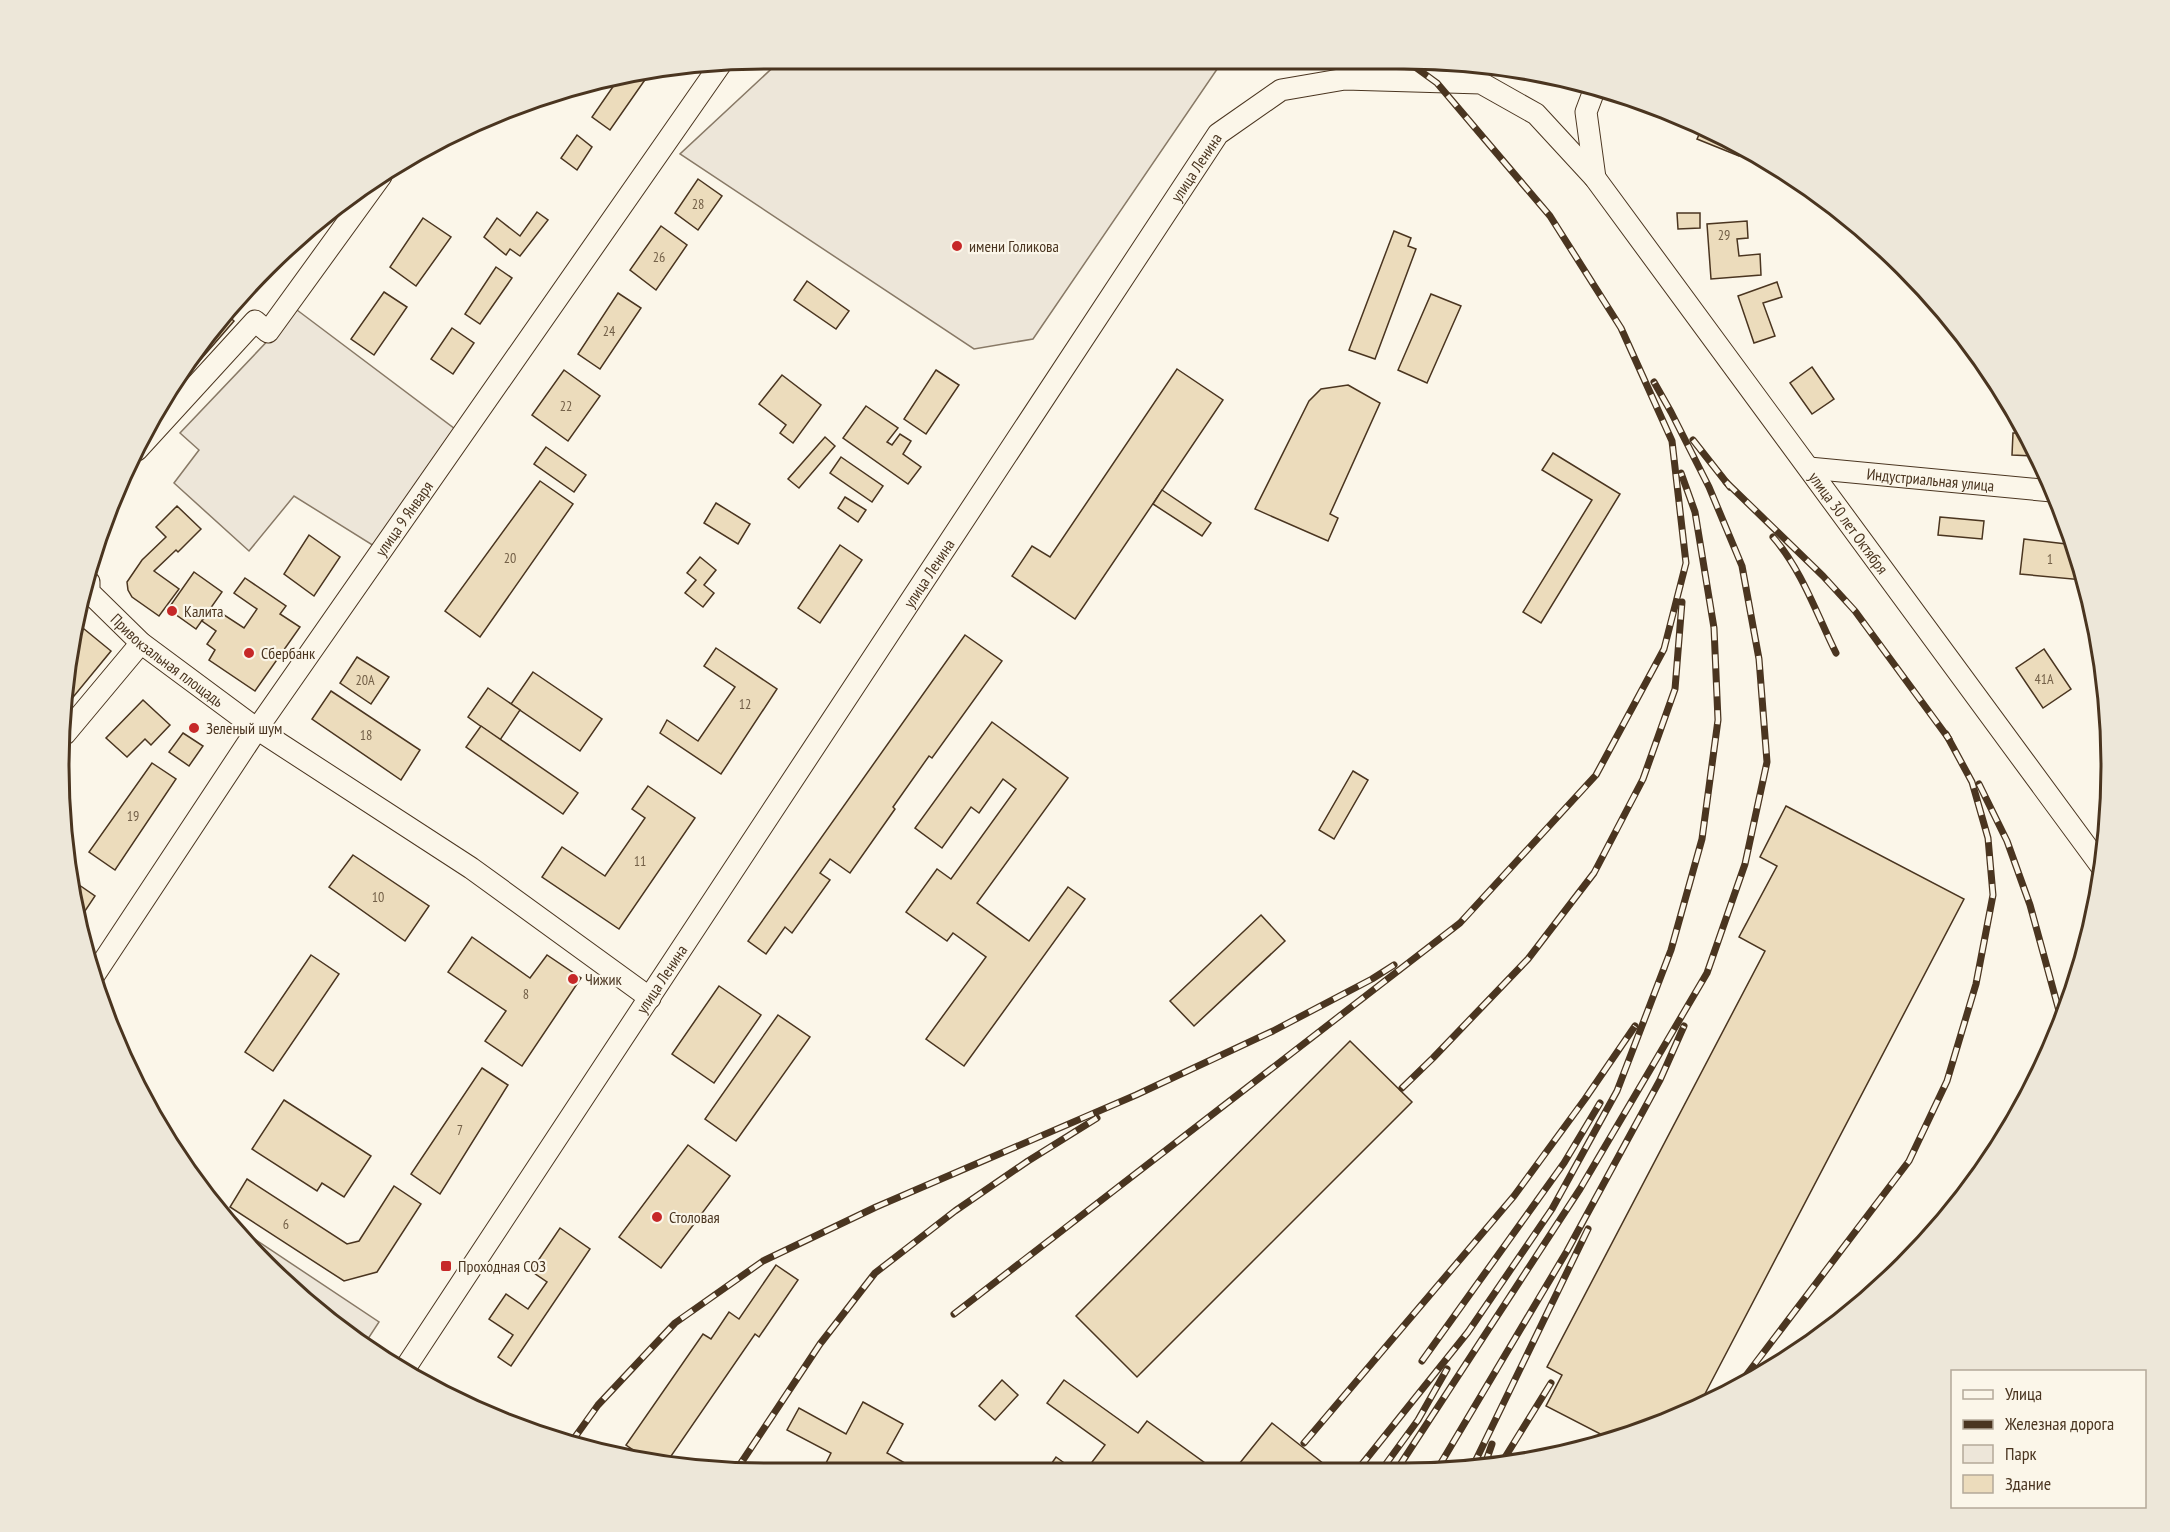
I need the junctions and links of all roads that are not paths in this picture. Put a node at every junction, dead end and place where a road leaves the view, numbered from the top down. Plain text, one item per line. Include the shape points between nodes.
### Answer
1 (716, 70) edge
2 (1592, 95) edge
3 (1595, 178) junction
4 (368, 194) edge
5 (155, 430) edge
6 (1809, 468) junction
7 (2044, 490) edge
8 (91, 594) edge
9 (141, 643) junction
10 (70, 728) edge
11 (257, 729) junction
12 (2095, 858) edge
13 (99, 967) edge
14 (650, 998) junction
15 (408, 1364) edge

1 - 11 street, улица 9 Января
2 - 3 street via 1586,112
3 - 6 street, улица 30 лет Октября
3 - 14 street, улица Ленина via 1536,114 1481,83 1345,78 1281,90 1218,134
4 - 5 street via 268,332 255,321
6 - 7 street, Индустриальная улица
6 - 12 street, улица 30 лет Октября
8 - 9 street, Привокзальная площадь
9 - 10 street
9 - 11 street, Привокзальная площадь
11 - 13 street, улица 9 Января
11 - 14 street, Привокзальная площадь via 471,868
14 - 15 street, улица Ленина

